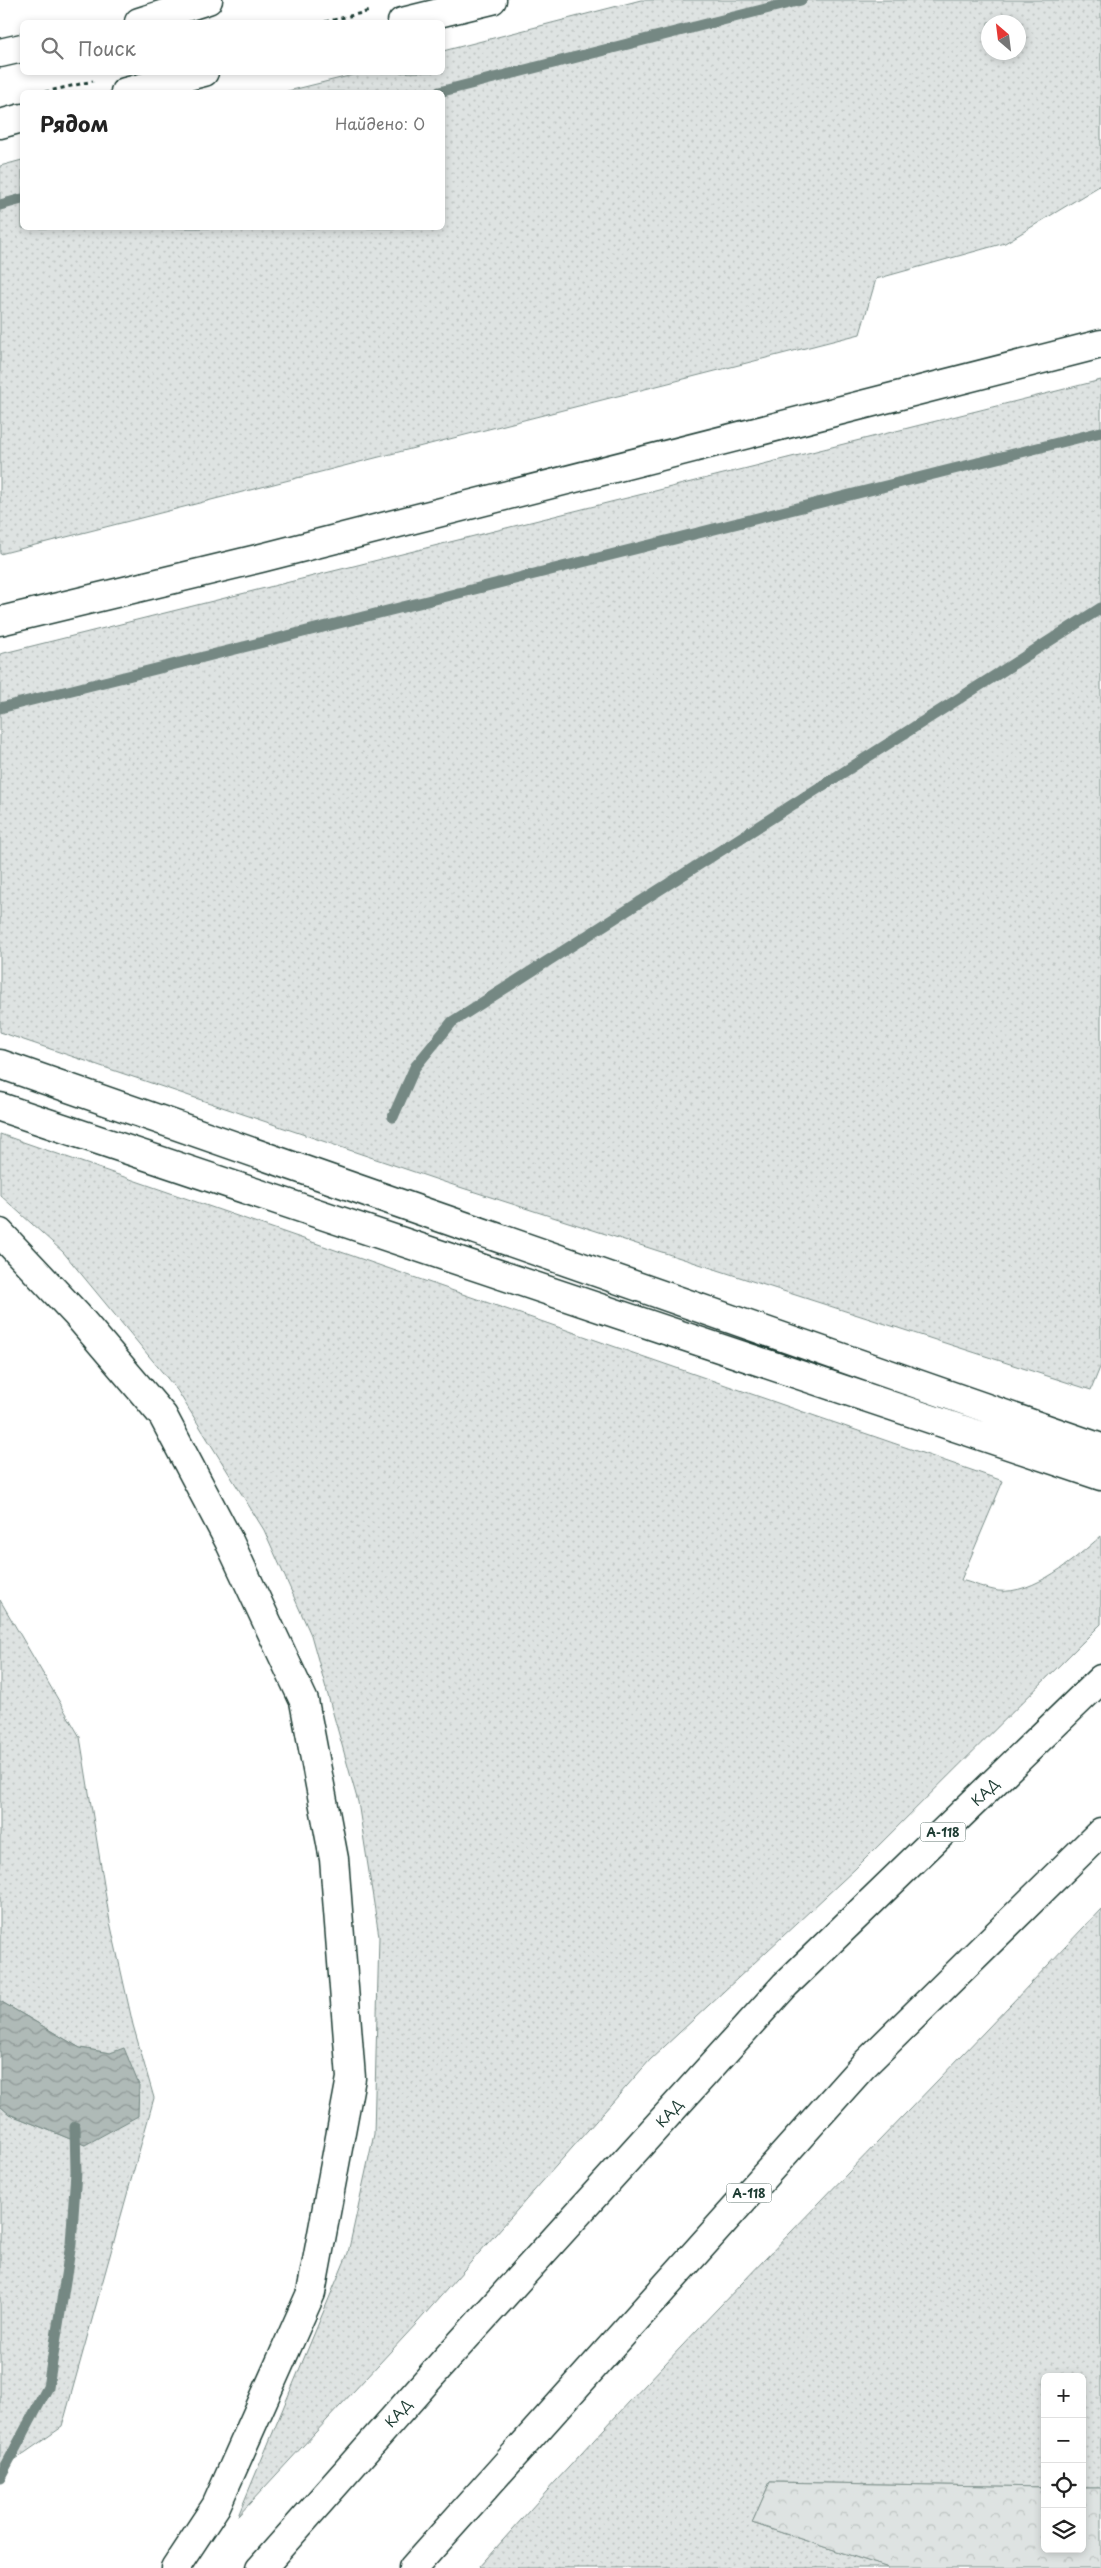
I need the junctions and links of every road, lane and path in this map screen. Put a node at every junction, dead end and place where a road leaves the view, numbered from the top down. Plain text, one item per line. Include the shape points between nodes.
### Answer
1 (208, 0) edge
2 (492, 0) edge
3 (145, 20) edge
4 (410, 20) edge
5 (20, 48) edge
6 (0, 53) edge
7 (192, 75) edge
8 (98, 79) dead end
9 (53, 90) edge
10 (133, 90) edge
11 (20, 119) edge
12 (0, 124) edge
13 (1101, 344) edge
14 (0, 621) edge
15 (0, 1064) edge
16 (0, 1107) edge
17 (0, 1233) edge
18 (1099, 1447) edge
19 (1101, 1476) edge
20 (1101, 1679) edge
21 (1101, 1832) edge
22 (175, 2568) edge
23 (261, 2568) edge
24 (413, 2568) edge

1 - 3 main road
2 - 4 main road
5 - 6 main road
7 - 10 main road
8 - 9 path
11 - 12 main road
13 - 14 main road via 271,556
15 - 18 main road
16 - 19 main road
17 - 22 main road via 83,1322 163,1416 229,1541 304,1701 334,1859 351,2078 312,2293 216,2506
20 - 23 main road, КАД / А-118 via 785,1985
21 - 24 main road, А-118 via 863,2066

